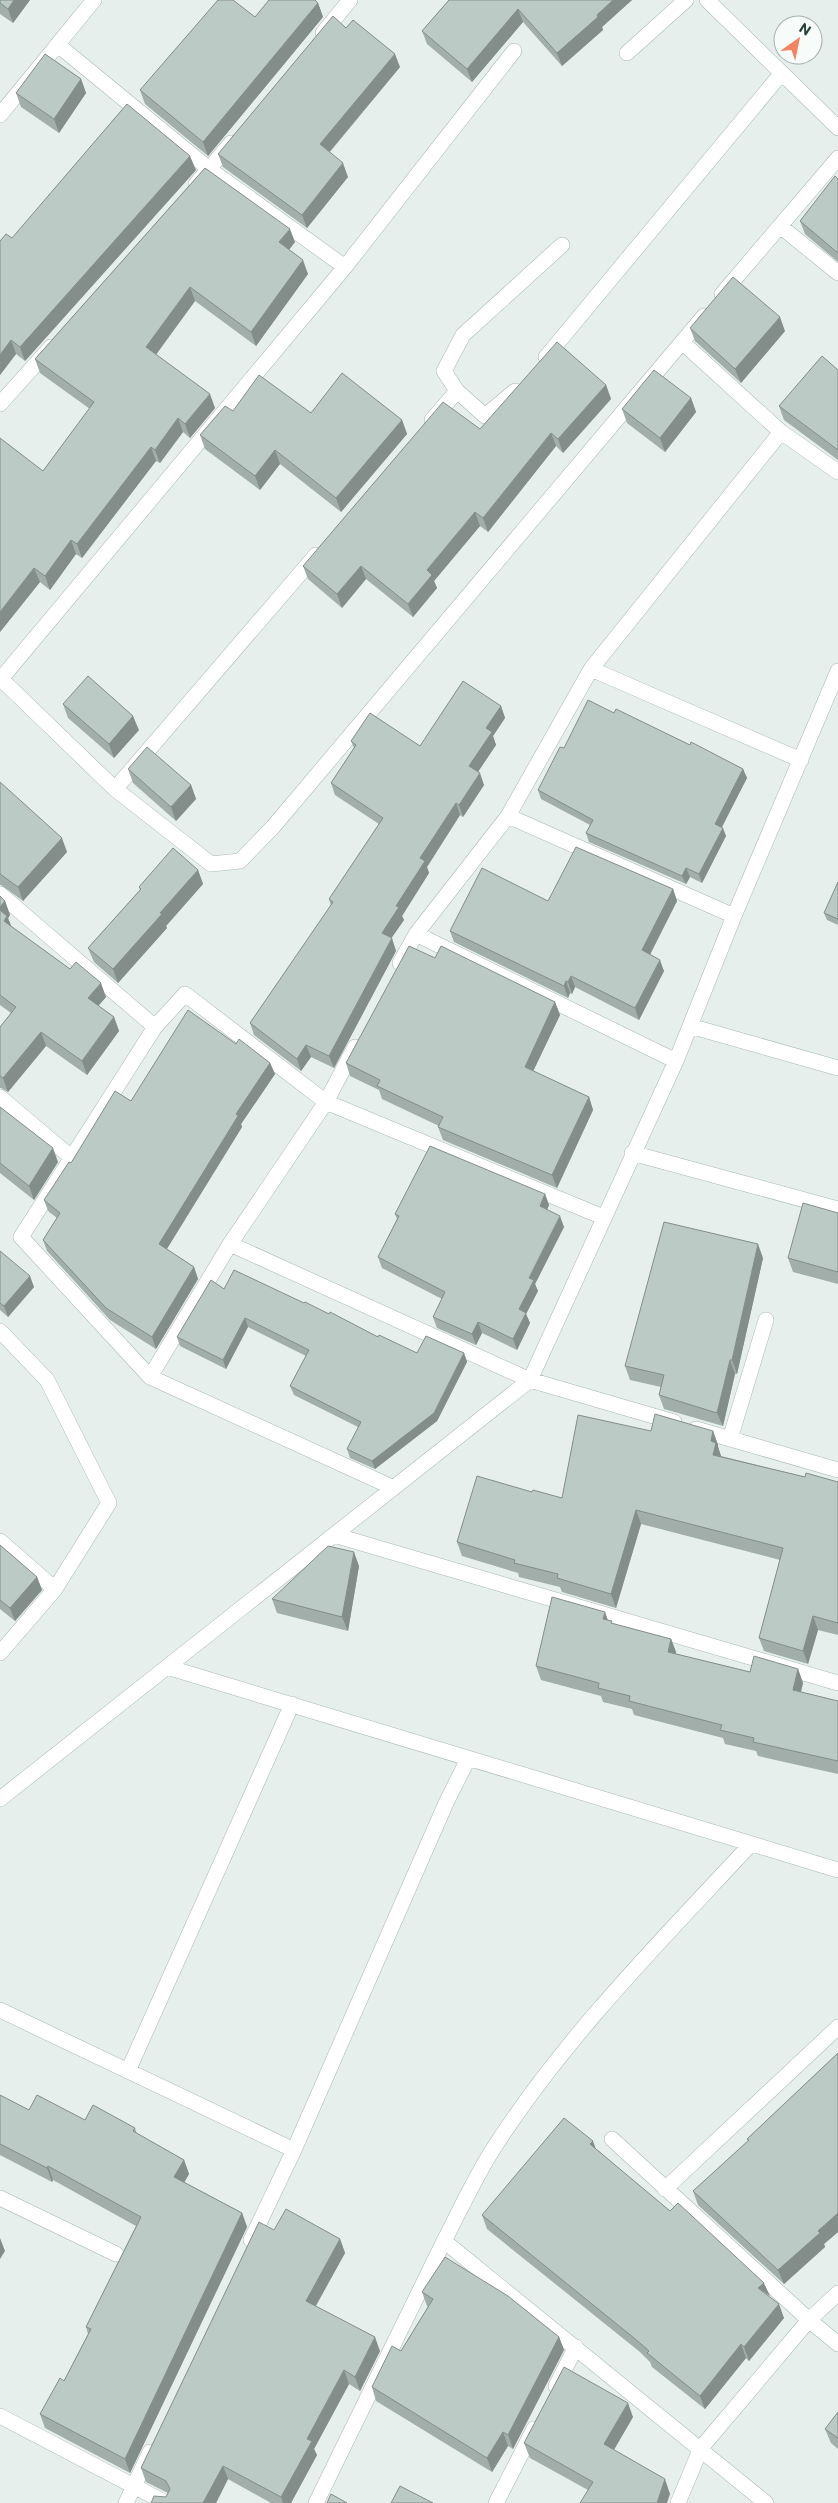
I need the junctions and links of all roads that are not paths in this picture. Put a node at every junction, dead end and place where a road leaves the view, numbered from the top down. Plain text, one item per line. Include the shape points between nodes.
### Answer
1 (94, 0) edge
2 (350, 0) edge
3 (686, 0) edge
4 (708, 0) edge
5 (313, 44) edge
6 (58, 45) junction
7 (514, 51) dead end
8 (627, 53) dead end
9 (781, 74) junction
10 (0, 115) edge
11 (838, 128) edge
12 (240, 132) edge
13 (838, 158) edge
14 (209, 169) junction
15 (183, 198) edge
16 (780, 226) junction
17 (562, 245) dead end
18 (345, 266) junction
19 (838, 273) edge
20 (59, 338) edge
21 (682, 342) junction
22 (538, 365) edge
23 (526, 379) edge
24 (457, 391) junction
25 (0, 404) edge
26 (424, 429) edge
27 (781, 432) junction
28 (838, 472) edge
29 (328, 541) edge
30 (591, 669) junction
31 (838, 671) edge
32 (0, 679) edge
33 (801, 760) junction
34 (115, 789) junction
35 (508, 816) junction
36 (0, 894) edge
37 (734, 916) junction
38 (416, 934) junction
39 (394, 976) edge
40 (690, 1026) junction
41 (155, 1027) junction
42 (362, 1034) edge
43 (676, 1061) junction
44 (838, 1068) edge
45 (0, 1097) edge
46 (326, 1102) junction
47 (632, 1153) junction
48 (72, 1158) junction
49 (838, 1209) edge
50 (603, 1218) junction
51 (230, 1244) junction
52 (766, 1320) dead end
53 (0, 1330) edge
54 (150, 1377) junction
55 (530, 1380) junction
56 (730, 1439) junction
57 (838, 1470) edge
58 (394, 1488) junction
59 (334, 1535) junction
60 (0, 1541) edge
61 (55, 1590) junction
62 (0, 1653) edge
63 (168, 1667) junction
64 (838, 1683) edge
65 (292, 1704) junction
66 (468, 1759) junction
67 (0, 1799) edge
68 (750, 1845) junction
69 (838, 1870) edge
70 (0, 2010) edge
71 (838, 2027) edge
72 (128, 2071) junction
73 (612, 2139) dead end
74 (294, 2150) junction
75 (666, 2189) junction
76 (0, 2198) edge
77 (444, 2241) junction
78 (116, 2254) dead end
79 (244, 2256) edge
80 (838, 2293) edge
81 (809, 2320) junction
82 (838, 2344) edge
83 (576, 2346) junction
84 (549, 2399) edge
85 (0, 2416) edge
86 (540, 2416) edge
87 (155, 2442) edge
88 (701, 2448) junction
89 (134, 2487) junction
90 (126, 2503) edge
91 (166, 2503) edge
92 (316, 2503) edge
93 (496, 2503) edge
94 (678, 2503) edge
95 (766, 2503) edge

1 - 6 street
2 - 5 street
3 - 8 street
4 - 9 street
6 - 10 street
6 - 14 street
7 - 18 street
9 - 11 street
9 - 22 street
12 - 14 street
13 - 16 street
14 - 15 street
14 - 18 street
16 - 19 street
16 - 21 street
17 - 24 street via 463,335 444,370
18 - 32 street
20 - 25 street
21 - 27 street
21 - 34 street via 273,827 240,860 211,864
23 - 24 street via 508,399 485,416
24 - 26 street
27 - 28 street
27 - 30 street
29 - 34 street
30 - 33 street
30 - 35 street
31 - 33 street
32 - 34 street
33 - 37 street
35 - 37 street
35 - 38 street
36 - 41 street
37 - 40 street
38 - 39 street
38 - 43 street
40 - 43 street
40 - 44 street
41 - 46 street via 185,994
41 - 48 street
42 - 46 street
43 - 47 street
45 - 48 street
46 - 50 street
46 - 51 street
47 - 49 street
47 - 50 street
48 - 54 street via 21,1238
50 - 55 street
51 - 54 street
51 - 55 street
52 - 56 street
53 - 61 street via 47,1380 109,1503
54 - 58 street
55 - 56 street
55 - 58 street
56 - 57 street
58 - 59 street
59 - 63 street
59 - 64 street
60 - 61 street
61 - 62 street
63 - 65 street
63 - 67 street
65 - 66 street
65 - 72 street
66 - 68 street
66 - 74 street via 446,1802
68 - 69 street
68 - 77 street via 633,1972 555,2064 490,2154
70 - 72 street
71 - 75 street
72 - 74 street
73 - 75 street
74 - 79 street
75 - 81 street
76 - 78 street
77 - 83 street
77 - 92 street
80 - 81 street
81 - 82 street
81 - 88 street
83 - 84 street
83 - 88 street
85 - 89 street
86 - 93 street
87 - 89 street
88 - 94 street
88 - 95 street
89 - 90 street
89 - 91 street

